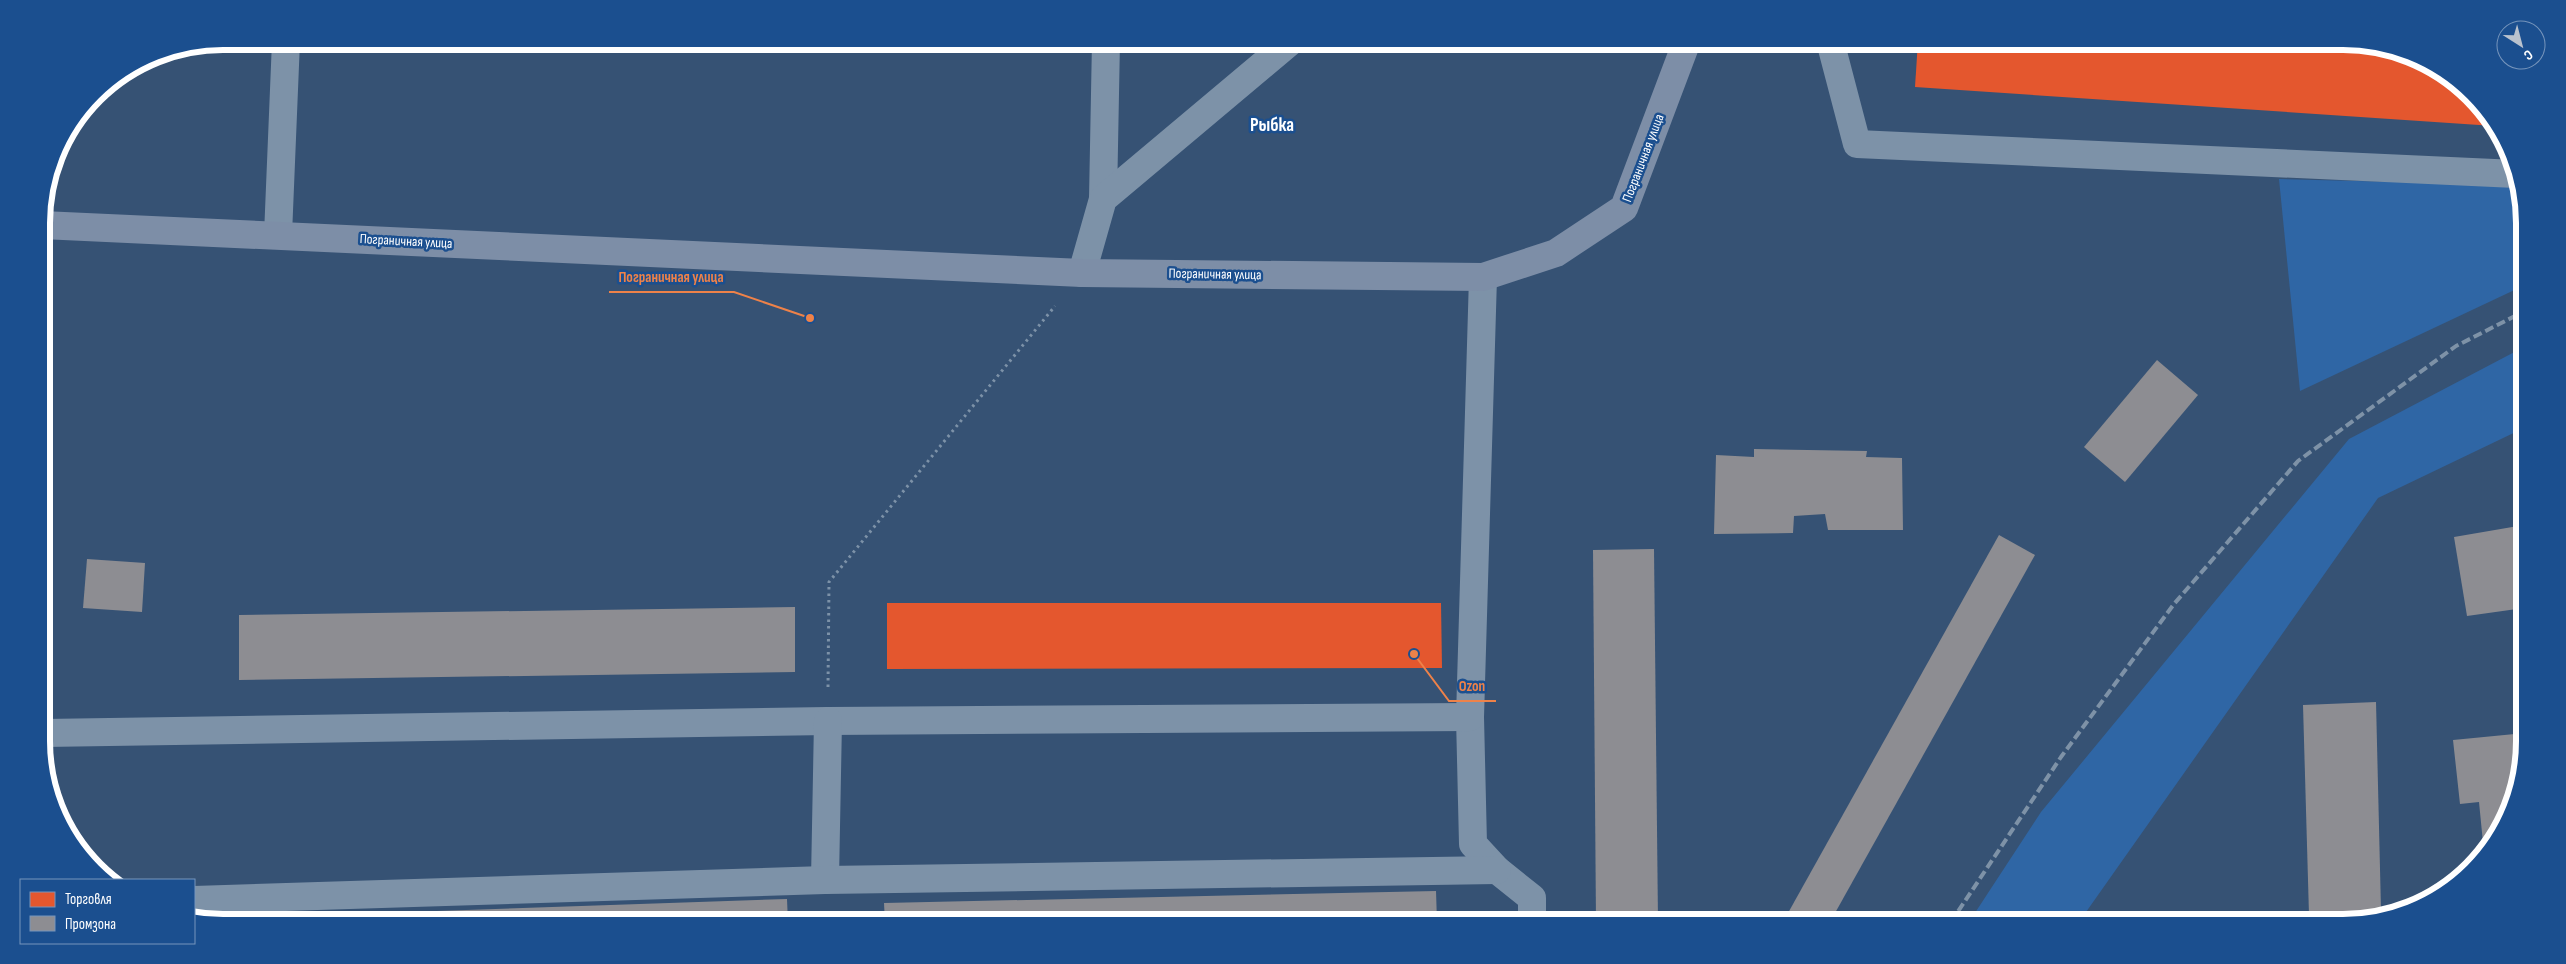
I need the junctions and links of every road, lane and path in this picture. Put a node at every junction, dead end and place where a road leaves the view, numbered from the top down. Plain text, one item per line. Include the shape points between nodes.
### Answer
1 (286, 50) edge
2 (1106, 50) edge
3 (1280, 50) edge
4 (1684, 50) edge
5 (1832, 50) edge
6 (2509, 174) edge
7 (1103, 199) junction
8 (50, 225) edge
9 (278, 235) junction
10 (1082, 273) junction
11 (1483, 277) junction
12 (1470, 717) junction
13 (828, 722) junction
14 (50, 733) edge
15 (1496, 870) junction
16 (825, 880) junction
17 (195, 900) edge
18 (1532, 914) edge

1 - 9 lane
2 - 7 lane
3 - 7 lane
4 - 11 main road, Пограничная улица via 1624,208 1556,253
5 - 6 lane via 1857,144
7 - 10 lane
8 - 9 main road, Пограничная улица
9 - 10 main road, Пограничная улица
10 - 11 main road, Пограничная улица
10 - 13 path via 829,582
11 - 12 lane
12 - 13 lane
12 - 15 lane via 1473,844
13 - 14 lane
13 - 16 lane
15 - 16 lane
15 - 18 lane via 1532,898
16 - 17 lane

